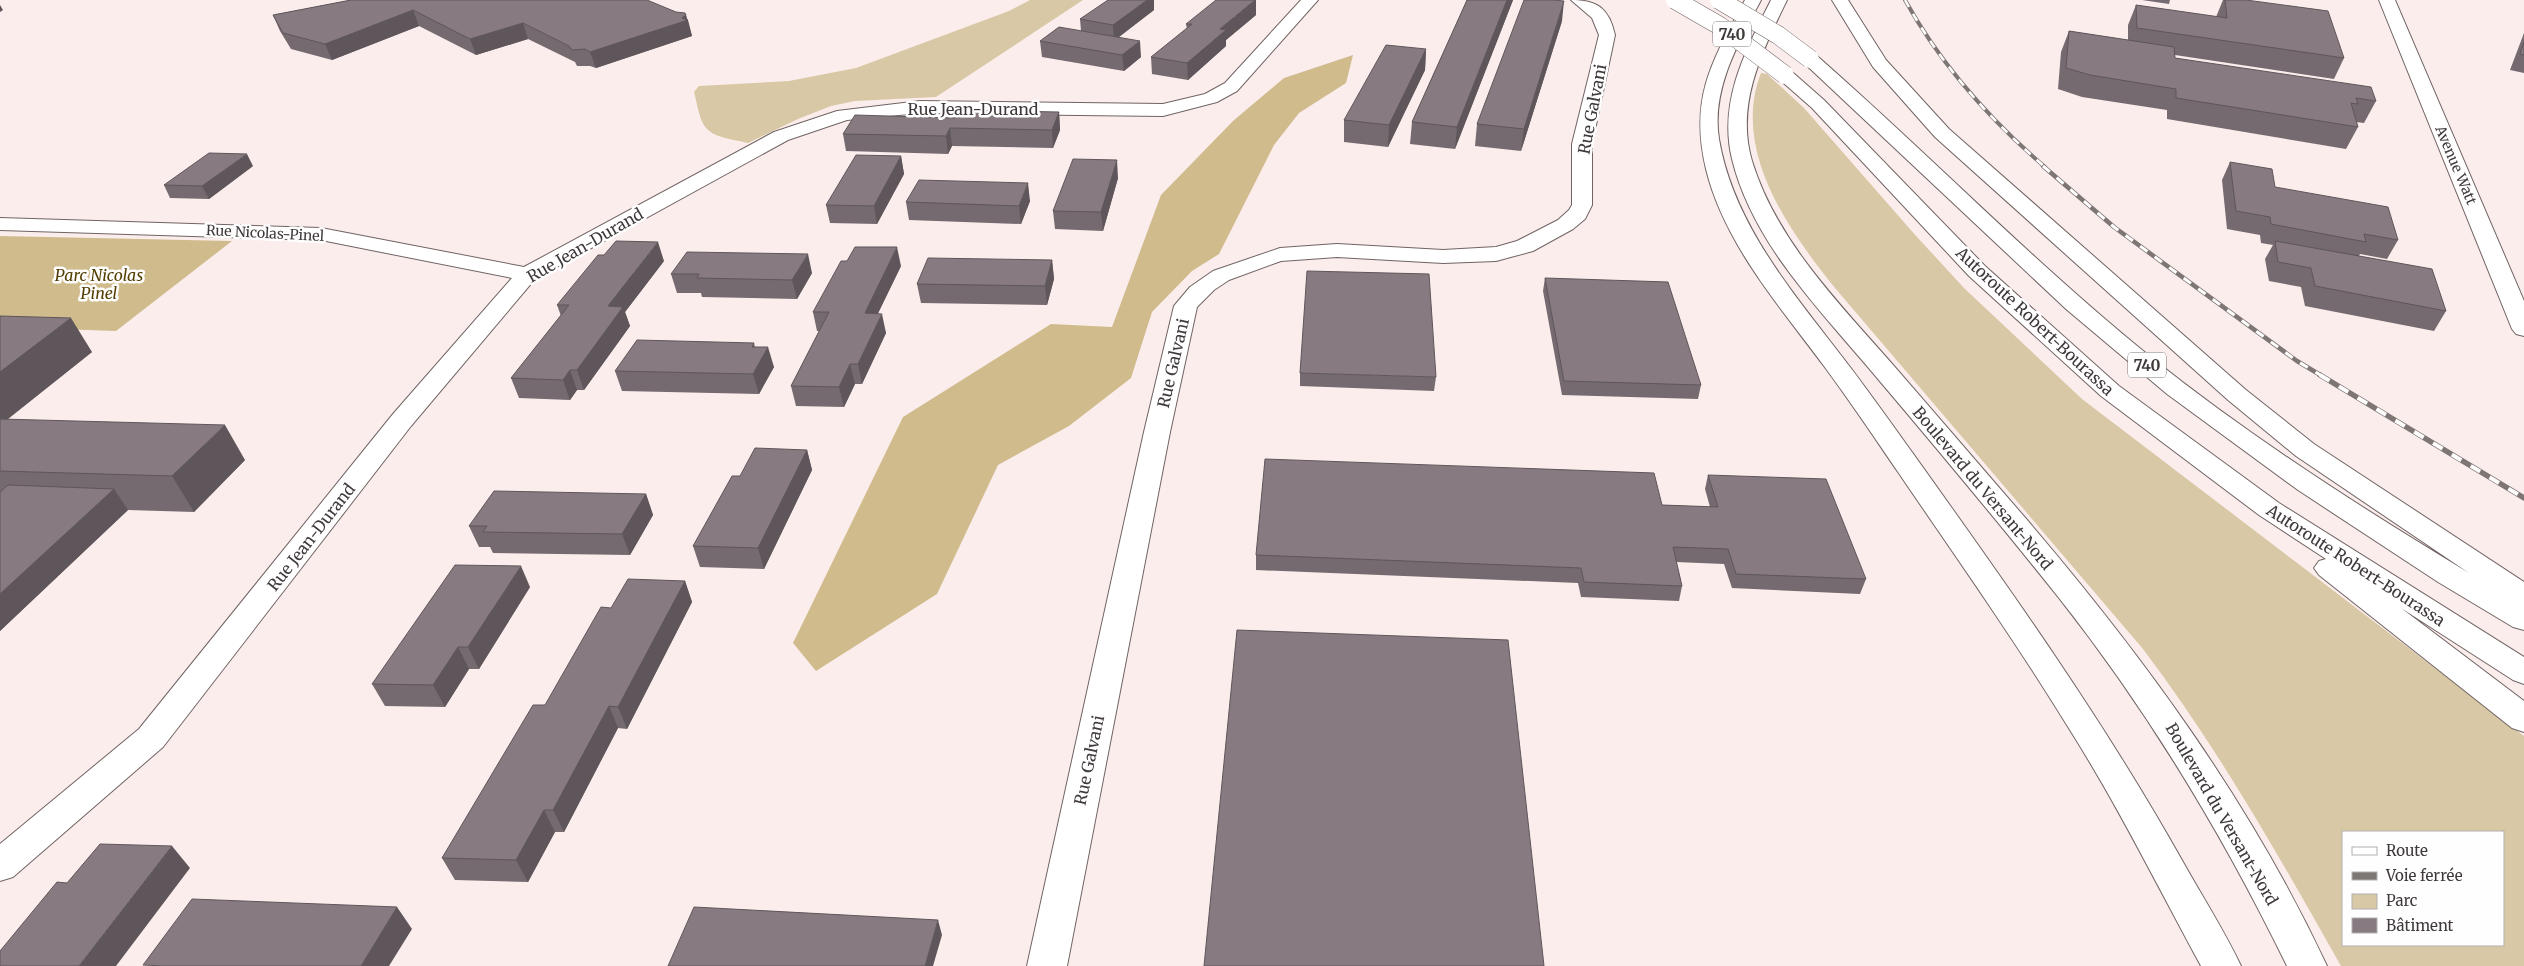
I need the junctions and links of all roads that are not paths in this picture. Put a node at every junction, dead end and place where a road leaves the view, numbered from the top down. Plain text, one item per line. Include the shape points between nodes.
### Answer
1 (1310, 0) edge
2 (1579, 0) edge
3 (1675, 0) edge
4 (1719, 0) edge
5 (1754, 0) edge
6 (1779, 0) edge
7 (1829, 0) edge
8 (1840, 0) edge
9 (2388, 0) edge
10 (1865, 43) junction
11 (0, 224) edge
12 (527, 274) junction
13 (2524, 329) edge
14 (2110, 392) junction
15 (2524, 596) edge
16 (2524, 619) edge
17 (2524, 672) edge
18 (2524, 719) edge
19 (0, 866) edge
20 (2176, 884) junction
21 (1047, 966) edge
22 (2203, 966) edge
23 (2221, 966) edge
24 (2307, 966) edge

1 - 12 main road, Rue Jean-Durand via 1231,87 1211,98 1163,110 920,107 844,116 781,136
2 - 21 main road, Rue Galvani via 1604,20 1607,35 1582,144 1582,205 1579,213 1568,223 1525,246 1492,255 1281,254 1218,276 1200,289 1186,306
3 - 14 main road, Autoroute Robert-Bourassa / 740, bridge via 1720,26 1786,75 1818,104 1977,271
4 - 16 main road, 740, bridge via 1778,35 1810,59 1866,108 2045,279 2144,363 2289,473
5 - 20 main road via 1719,65 1709,107 1709,137 1727,200 1758,257 1857,393 2061,688 2139,815
6 - 24 main road, Boulevard du Versant-Nord via 1746,71 1739,94 1737,118 1742,160 1779,240 1822,297 2087,612 2150,695 2209,786 2261,876
7 - 10 main road
8 - 10 main road
9 - 13 main road, Avenue Watt
10 - 15 main road via 1942,133 2237,395 2305,450
11 - 12 main road, Rue Nicolas-Pinel via 321,234
12 - 19 main road, Rue Jean-Durand via 402,420 151,738
14 - 17 main road, Autoroute Robert-Bourassa / 740 via 2269,509
14 - 18 main road
20 - 22 main road
20 - 23 main road

